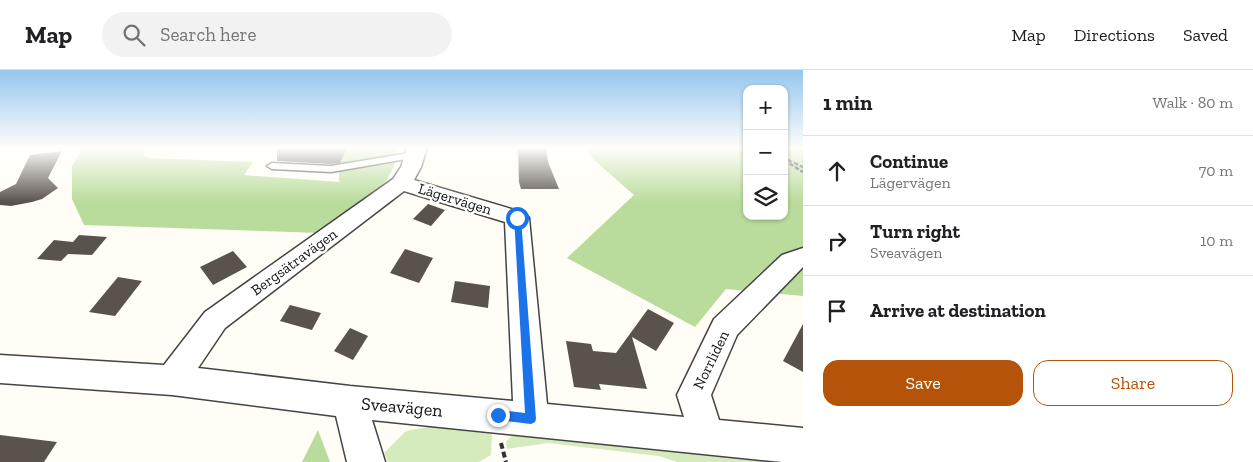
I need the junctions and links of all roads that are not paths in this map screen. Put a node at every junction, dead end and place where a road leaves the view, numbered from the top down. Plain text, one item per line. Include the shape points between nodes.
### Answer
1 (278, 166) edge
2 (352, 166) edge
3 (411, 166) edge
4 (401, 183) junction
5 (803, 256) edge
6 (6, 374) edge
7 (172, 380) junction
8 (350, 402) junction
9 (531, 419) junction
10 (707, 436) junction
11 (803, 446) edge
12 (366, 462) edge

1 - 2 lane via 331,169
3 - 4 street, Bergsätravägen
4 - 7 street, Bergsätravägen via 215,320
4 - 9 street, Lägervägen via 517,218
5 - 10 street, Norrliden via 791,262 724,328 694,394
6 - 7 street, Sveavägen
7 - 8 street, Sveavägen
8 - 9 street, Sveavägen
8 - 12 street
9 - 10 street, Sveavägen
10 - 11 street, Sveavägen

